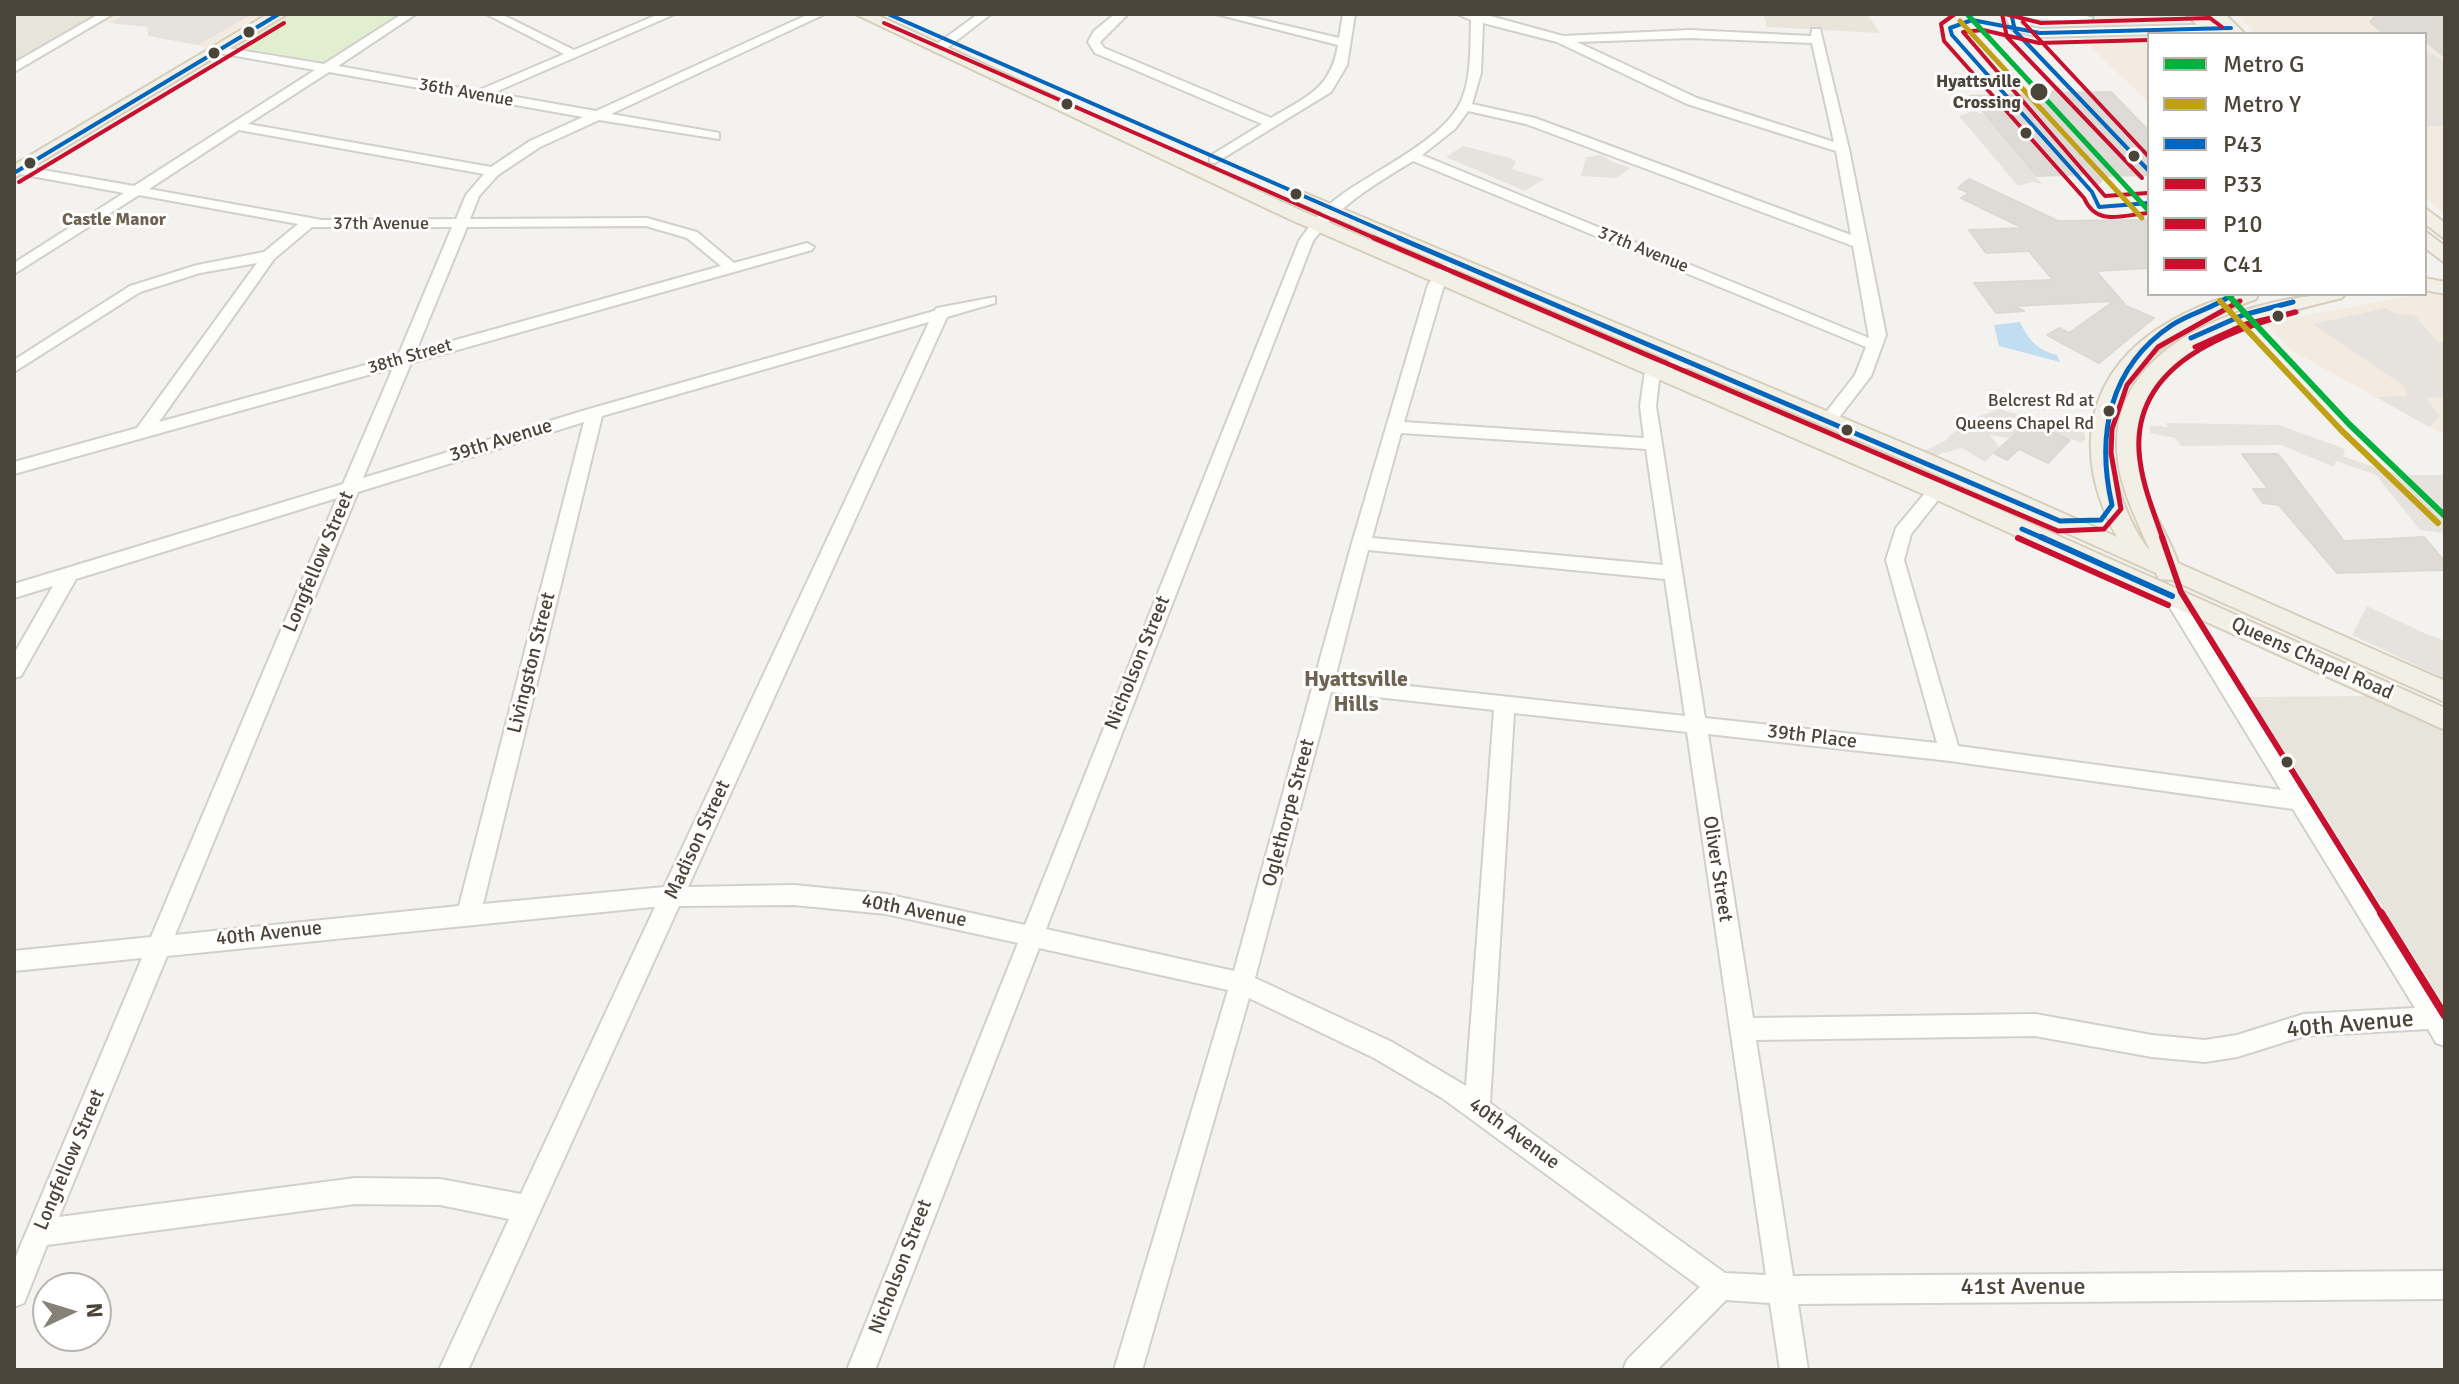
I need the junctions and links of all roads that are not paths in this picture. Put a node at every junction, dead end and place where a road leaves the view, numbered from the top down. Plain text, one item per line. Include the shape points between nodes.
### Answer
1 (107, 14) edge
2 (279, 14) edge
3 (410, 14) edge
4 (492, 14) edge
5 (669, 14) edge
6 (819, 14) edge
7 (863, 14) edge
8 (888, 14) edge
9 (985, 14) edge
10 (1122, 14) edge
11 (1222, 14) edge
12 (1349, 14) edge
13 (2020, 14) edge
14 (1472, 15) edge
15 (2216, 24) edge
16 (1561, 39) junction
17 (1343, 43) junction
18 (944, 44) junction
19 (24, 48) dead end
20 (219, 49) junction
21 (45, 51) junction
22 (573, 54) junction
23 (14, 68) edge
24 (325, 69) junction
25 (478, 95) junction
26 (1465, 106) junction
27 (595, 116) junction
28 (1272, 123) junction
29 (236, 126) junction
30 (714, 136) dead end
31 (1842, 149) junction
32 (1409, 155) junction
33 (1215, 159) junction
34 (17, 172) edge
35 (493, 172) junction
36 (138, 190) junction
37 (1323, 216) junction
38 (2427, 216) edge
39 (308, 223) junction
40 (460, 223) junction
41 (2445, 233) edge
42 (2427, 239) edge
43 (1859, 243) junction
44 (807, 247) dead end
45 (269, 256) junction
46 (2445, 259) edge
47 (1453, 260) junction
48 (732, 268) junction
49 (14, 270) edge
50 (1439, 278) junction
51 (2246, 296) edge
52 (2326, 296) edge
53 (990, 300) dead end
54 (942, 311) junction
55 (1876, 346) junction
56 (403, 359) junction
57 (1694, 362) junction
58 (14, 367) edge
59 (1652, 367) junction
60 (595, 413) junction
61 (1760, 414) junction
62 (1828, 420) junction
63 (2131, 424) junction
64 (1395, 427) junction
65 (143, 432) junction
66 (2101, 437) junction
67 (1652, 444) junction
68 (14, 468) edge
69 (351, 486) junction
70 (1936, 491) junction
71 (2112, 505) junction
72 (2060, 521) junction
73 (1361, 543) junction
74 (2139, 554) junction
75 (2168, 567) junction
76 (1675, 573) junction
77 (69, 574) junction
78 (14, 591) edge
79 (2172, 596) junction
80 (14, 671) edge
81 (1324, 684) junction
82 (2445, 692) edge
83 (1504, 706) junction
84 (2445, 720) edge
85 (1695, 724) junction
86 (1950, 753) junction
87 (2300, 801) junction
88 (672, 896) junction
89 (469, 913) junction
90 (1030, 936) junction
91 (159, 946) junction
92 (14, 961) edge
93 (1242, 983) junction
94 (2440, 1026) edge
95 (1742, 1029) junction
96 (1477, 1106) junction
97 (528, 1209) junction
98 (39, 1233) junction
99 (2445, 1285) edge
100 (1721, 1286) junction
101 (1783, 1290) junction
102 (14, 1293) edge
103 (453, 1370) edge
104 (861, 1370) edge
105 (1128, 1370) edge
106 (1637, 1370) edge
107 (1794, 1370) edge

1 - 21 street
2 - 20 main road
3 - 24 street
4 - 22 street
5 - 22 street
6 - 27 street, Longfellow Street
7 - 18 main road, Queens Chapel Road
8 - 18 main road, Queens Chapel Road
9 - 18 street
10 - 28 street via 1098,34 1095,45 1105,54
11 - 17 street
12 - 17 street
13 - 15 street via 2012,17 2012,24 2034,32
14 - 16 street
14 - 26 street via 1474,72
16 - 31 street via 1692,101
16 - 31 street via 1817,36
17 - 28 street via 1334,81
18 - 33 main road, Queens Chapel Road
18 - 37 main road, Queens Chapel Road via 1140,145
19 - 21 street
20 - 24 street, 36th Avenue
20 - 34 main road
21 - 23 street
22 - 25 street
24 - 25 street, 36th Avenue
24 - 29 street
25 - 27 street, 36th Avenue
26 - 32 street, Nicholson Street
26 - 43 street via 1530,121
27 - 30 street, 36th Avenue
27 - 35 street, Longfellow Street via 535,144
28 - 33 street
29 - 35 street
29 - 36 street
31 - 43 street
32 - 37 street, Nicholson Street
32 - 55 street, 37th Avenue
33 - 37 main road, Queens Chapel Road
34 - 36 street, 37th Avenue
35 - 40 street, Longfellow Street via 473,195
36 - 39 street, 37th Avenue
36 - 49 street
37 - 47 main road, Queens Chapel Road
37 - 50 main road, Queens Chapel Road
37 - 90 street, Nicholson Street via 1306,241
38 - 41 main road
39 - 40 street, 37th Avenue
39 - 45 street
40 - 48 street, 37th Avenue via 663,224 704,242
40 - 56 street, Longfellow Street
42 - 46 main road
43 - 55 street via 1877,325
44 - 48 street, 38th Street
45 - 58 street via 197,269 135,289
45 - 65 street
47 - 50 street, Oglethorpe Street
47 - 57 main road, Queens Chapel Road
48 - 56 street, 38th Street
50 - 59 main road, Queens Chapel Road
50 - 64 street, Oglethorpe Street
51 - 66 main road via 2189,316 2155,336 2114,387
52 - 63 main road via 2243,315 2191,339 2145,384
53 - 54 street, 39th Avenue
54 - 60 street, 39th Avenue
54 - 88 street, Madison Street
55 - 62 street via 1863,376
56 - 65 street, 38th Street
56 - 69 street, Longfellow Street
57 - 59 street
57 - 62 main road, Queens Chapel Road
59 - 61 main road, Queens Chapel Road
59 - 67 street, Oliver Street via 1647,390
60 - 69 street, 39th Avenue
60 - 89 street, Livingston Street
61 - 62 main road via 1814,424
61 - 70 main road, Queens Chapel Road
62 - 72 main road, Queens Chapel Road
63 - 66 main road via 2119,435
63 - 75 main road via 2134,489
64 - 67 street
64 - 73 street, Oglethorpe Street
65 - 68 street, 38th Street
66 - 71 main road via 2100,457
67 - 76 street, Oliver Street
69 - 77 street, 39th Avenue
69 - 91 street, Longfellow Street
70 - 79 main road, Queens Chapel Road
70 - 86 street via 1902,532 1895,560
71 - 72 main road via 2101,520
71 - 74 main road
72 - 74 main road, Queens Chapel Road
73 - 76 street
73 - 81 street, Oglethorpe Street
74 - 75 main road, Queens Chapel Road
74 - 79 main road
75 - 79 main road
75 - 82 main road, Queens Chapel Road
76 - 85 street, Oliver Street
77 - 78 street, 39th Avenue
77 - 80 street
79 - 84 main road, Queens Chapel Road
79 - 87 street
81 - 83 street, 39th Place
81 - 93 street, Oglethorpe Street
83 - 85 street, 39th Place
83 - 96 street
85 - 86 street, 39th Place
85 - 95 street, Oliver Street
86 - 87 street, 39th Place
87 - 94 street
88 - 89 street, 40th Avenue
88 - 90 street, 40th Avenue via 842,898
88 - 97 street, Madison Street
89 - 91 street, 40th Avenue
90 - 93 street, 40th Avenue
90 - 104 street, Nicholson Street
91 - 92 street, 40th Avenue
91 - 98 street, Longfellow Street
93 - 96 street, 40th Avenue via 1383,1050
93 - 105 street, Oglethorpe Street
94 - 95 street, 40th Avenue via 2304,1025 2205,1051 2035,1025
95 - 101 street, Oliver Street
96 - 100 street, 40th Avenue
97 - 98 street via 440,1192 355,1191
97 - 103 street, Madison Street
98 - 102 street, Longfellow Street
99 - 101 street, 41st Avenue
100 - 101 street, 41st Avenue
100 - 106 street
101 - 107 street, Oliver Street

